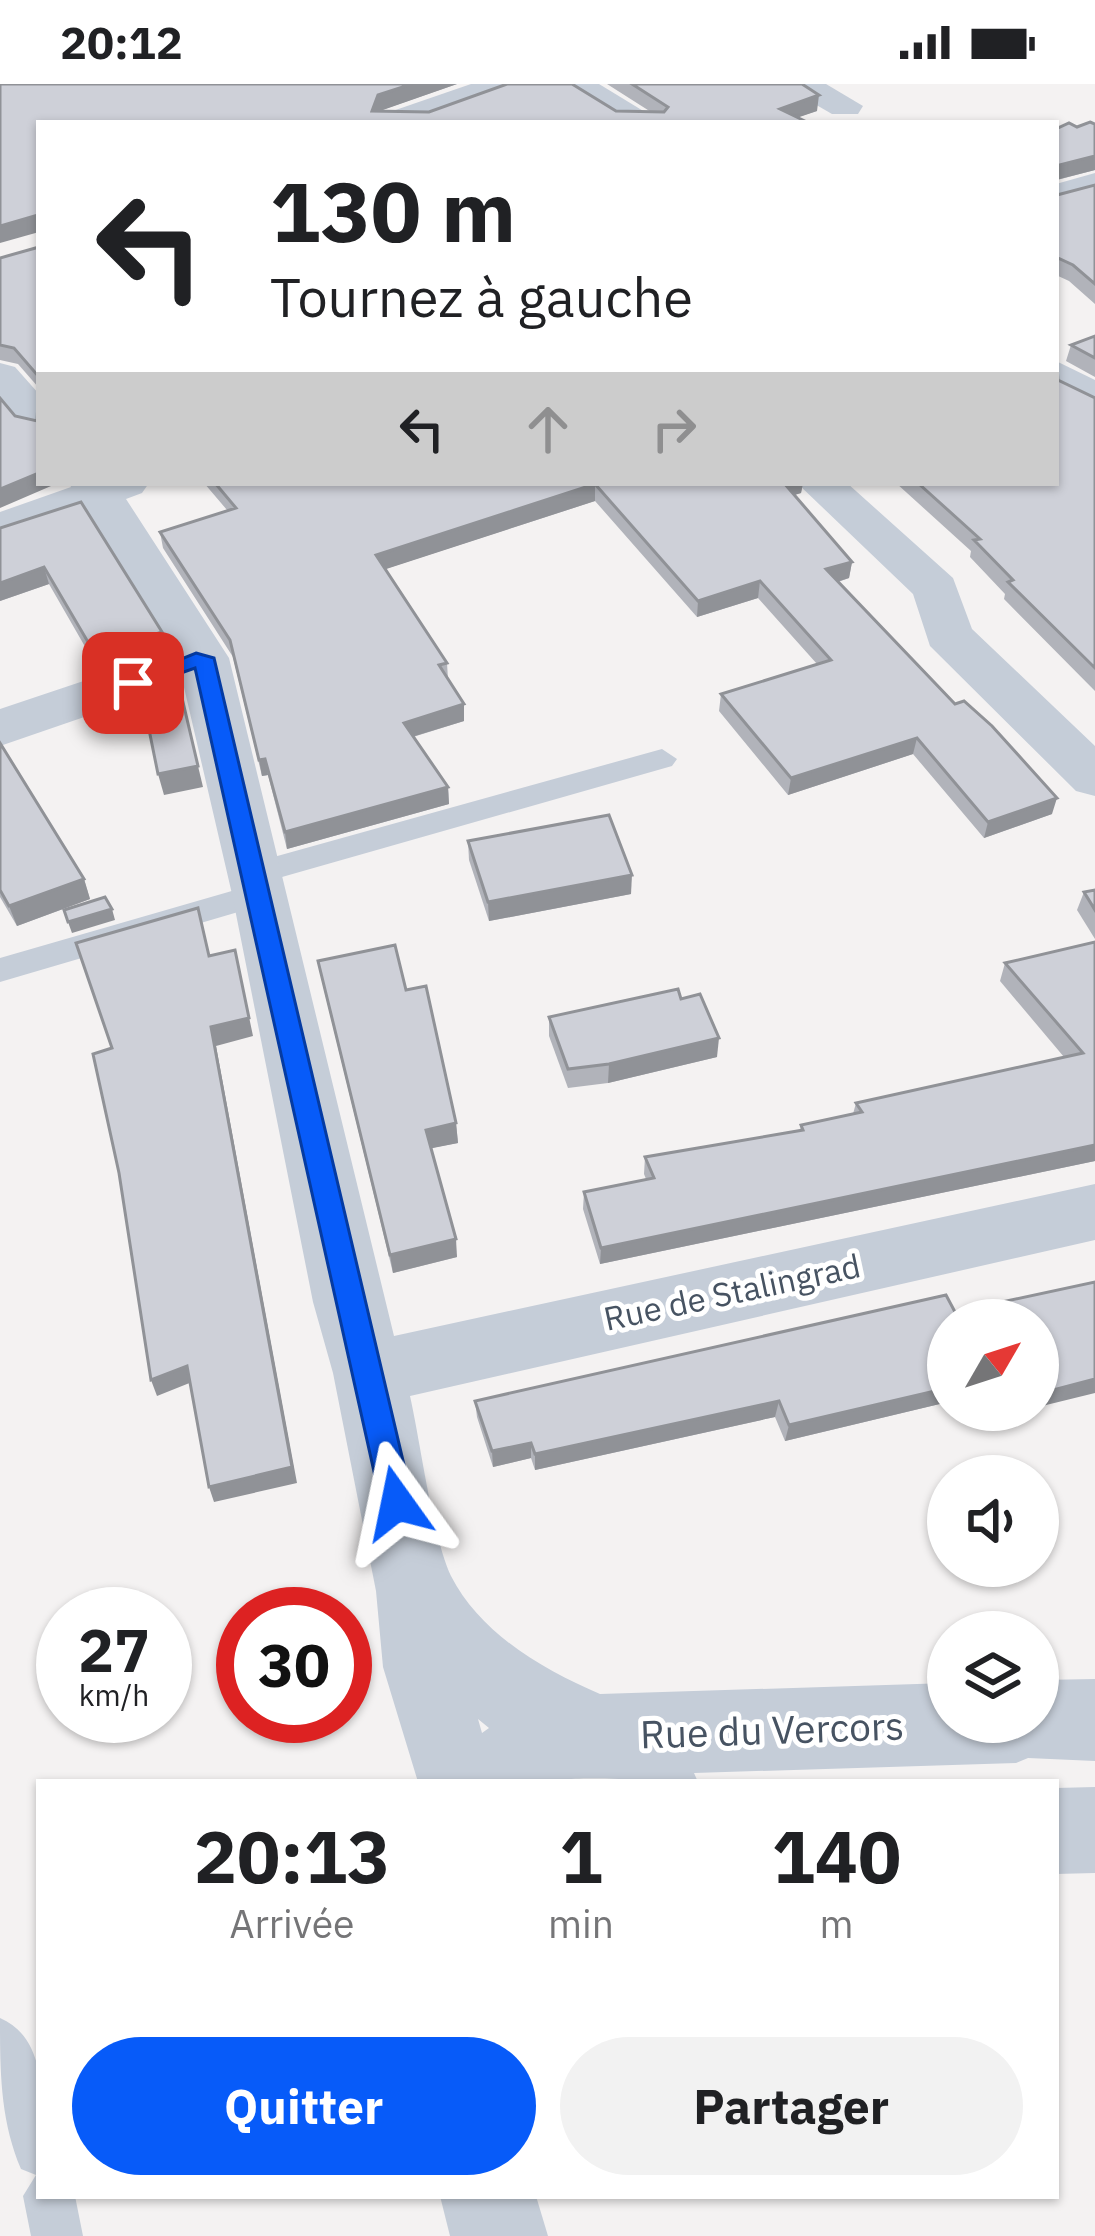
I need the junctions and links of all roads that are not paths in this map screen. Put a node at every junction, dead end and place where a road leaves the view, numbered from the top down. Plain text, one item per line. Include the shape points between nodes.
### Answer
1 (505, 84) edge
2 (573, 84) edge
3 (797, 84) edge
4 (403, 120) edge
5 (639, 120) edge
6 (811, 120) edge
7 (1095, 184) edge
8 (1059, 195) edge
9 (0, 376) edge
10 (1059, 376) edge
11 (1095, 400) edge
12 (36, 418) edge
13 (106, 486) edge
14 (823, 486) edge
15 (0, 528) edge
16 (203, 658) junction
17 (0, 728) edge
18 (662, 760) dead end
19 (1095, 778) edge
20 (258, 884) junction
21 (0, 970) edge
22 (1095, 1212) edge
23 (369, 1372) junction
24 (415, 1591) junction
25 (1095, 1720) edge
26 (1059, 1721) edge
27 (927, 1730) edge
28 (628, 1759) edge
29 (460, 1779) edge
30 (496, 1779) edge
31 (1095, 1830) edge
32 (1059, 1831) edge
33 (0, 2043) edge
34 (36, 2137) edge
35 (50, 2199) edge
36 (489, 2199) edge
37 (505, 2199) edge
38 (57, 2236) edge
39 (500, 2236) edge

1 - 4 street
2 - 5 street
3 - 6 street via 845,106
7 - 8 street
9 - 12 street
10 - 11 street
13 - 15 street
13 - 16 street
14 - 19 street via 936,590 948,635
16 - 17 street
16 - 20 street
18 - 20 lane
20 - 21 lane
20 - 23 street
22 - 23 street, Rue de Stalingrad
23 - 24 street
24 - 28 street via 460,1653 523,1703
24 - 29 street via 423,1667
25 - 26 street
27 - 28 street, Rue du Vercors
28 - 30 street, Rue du Vercors via 559,1734 520,1750
31 - 32 street
33 - 34 lane via 24,2082
35 - 38 lane
36 - 39 street
37 - 39 street

